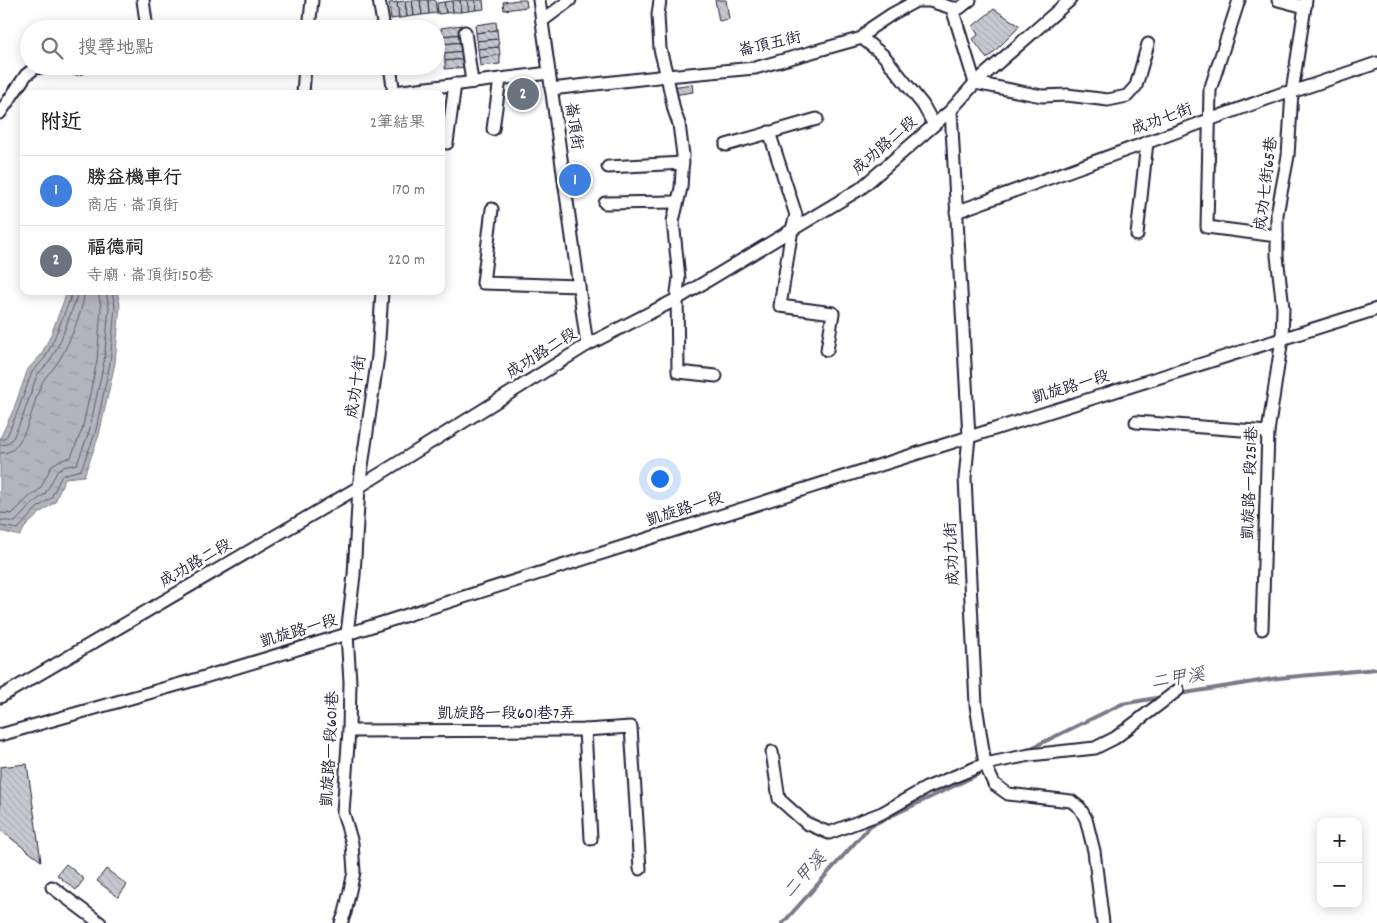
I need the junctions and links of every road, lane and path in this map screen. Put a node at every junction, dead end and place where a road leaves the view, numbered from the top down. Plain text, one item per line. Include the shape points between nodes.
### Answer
1 (143, 0) edge
2 (312, 0) edge
3 (379, 0) edge
4 (539, 0) edge
5 (570, 0) edge
6 (660, 0) edge
7 (970, 0) edge
8 (1070, 0) edge
9 (1239, 0) edge
10 (1278, 0) edge
11 (1306, 4) edge
12 (952, 8) junction
13 (145, 20) edge
14 (310, 20) edge
15 (382, 20) edge
16 (542, 21) junction
17 (465, 32) dead end
18 (862, 38) junction
19 (1148, 44) dead end
20 (1377, 63) edge
21 (549, 73) junction
22 (26, 75) edge
23 (304, 75) edge
24 (391, 75) edge
25 (668, 76) junction
26 (500, 79) junction
27 (472, 82) junction
28 (975, 83) junction
29 (455, 84) junction
30 (551, 89) junction
31 (303, 90) edge
32 (394, 90) edge
33 (414, 90) edge
34 (1292, 92) junction
35 (951, 110) junction
36 (0, 113) edge
37 (817, 119) dead end
38 (1210, 120) junction
39 (934, 125) junction
40 (493, 129) dead end
41 (770, 132) junction
42 (1147, 142) junction
43 (447, 143) dead end
44 (726, 145) dead end
45 (682, 163) junction
46 (608, 167) dead end
47 (677, 202) junction
48 (605, 203) dead end
49 (492, 209) dead end
50 (956, 212) junction
51 (792, 229) junction
52 (1137, 235) dead end
53 (1277, 236) junction
54 (579, 286) junction
55 (382, 295) edge
56 (677, 299) junction
57 (1377, 309) edge
58 (1282, 339) junction
59 (587, 345) junction
60 (827, 350) dead end
61 (716, 376) dead end
62 (1136, 422) dead end
63 (1268, 432) junction
64 (969, 437) junction
65 (359, 488) junction
66 (1262, 629) dead end
67 (347, 634) junction
68 (1178, 690) dead end
69 (0, 697) edge
70 (585, 730) junction
71 (349, 731) junction
72 (0, 734) edge
73 (772, 752) dead end
74 (985, 764) junction
75 (591, 839) dead end
76 (640, 869) dead end
77 (52, 887) dead end
78 (100, 923) edge
79 (341, 923) edge
80 (1103, 923) edge

1 - 13 street
2 - 14 street
3 - 15 street
4 - 16 street, 崙頂街
5 - 16 street
6 - 25 street via 660,49
7 - 12 street via 960,8
8 - 28 street, 成功路二段
9 - 38 street via 1210,90
10 - 11 street
11 - 34 street
12 - 18 street, 崙頂五街 via 930,1 916,1 871,28
12 - 28 street
16 - 21 street, 崙頂街
17 - 27 street
18 - 25 street, 崙頂五街 via 755,68
18 - 39 street via 884,56 924,105
19 - 28 street via 1136,86 1127,96 1108,100 1067,95 1042,96
20 - 34 street, 成功七街
21 - 26 street
21 - 30 street, 崙頂街
22 - 36 street
23 - 31 street
24 - 32 street
25 - 30 street, 崙頂五街
25 - 45 street via 679,124
26 - 27 street
26 - 40 street
27 - 29 street
28 - 35 street, 成功路二段
29 - 33 street
29 - 43 street
30 - 54 street, 崙頂街
34 - 38 street, 成功七街
34 - 53 street, 成功七街65巷 via 1288,156 1277,214
35 - 39 street, 成功路二段
35 - 50 street, 成功九街
37 - 41 street
38 - 42 street, 成功七街
38 - 53 street via 1207,227
39 - 51 street, 成功路二段 via 860,189
41 - 44 street
41 - 51 street via 796,215
42 - 50 street, 成功七街
42 - 52 street
45 - 46 street
45 - 47 street
47 - 48 street
47 - 56 street via 673,221 679,278
49 - 54 street via 483,283
50 - 64 street, 成功九街
51 - 56 street, 成功路二段
51 - 60 street via 780,306 833,313
53 - 58 street, 成功七街65巷 via 1283,308
54 - 59 street, 崙頂街
55 - 65 street, 成功十街 via 378,356
56 - 59 street, 成功路二段
56 - 61 street via 678,372
57 - 58 street, 凱旋路一段
58 - 63 street, 凱旋路一段251巷
58 - 64 street, 凱旋路一段
59 - 65 street, 成功路二段
62 - 63 street
63 - 66 street, 凱旋路一段251巷
64 - 67 street, 凱旋路一段
64 - 74 street, 成功九街 via 965,478 976,705
65 - 67 street, 成功十街
65 - 69 street, 成功路二段
67 - 71 street, 凱旋路一段601巷
67 - 72 street, 凱旋路一段
68 - 74 street via 1115,738 1095,748
70 - 71 street, 凱旋路一段601巷7弄
70 - 75 street, 凱旋路一段601巷7弄
70 - 76 street via 631,727
71 - 79 street, 凱旋路一段601巷 via 343,812 352,843 354,872
73 - 74 street via 779,799 806,823 829,833 882,813 926,788
74 - 80 street, 成功九街 via 994,784 1008,794 1071,801 1080,808 1094,851
77 - 78 street

